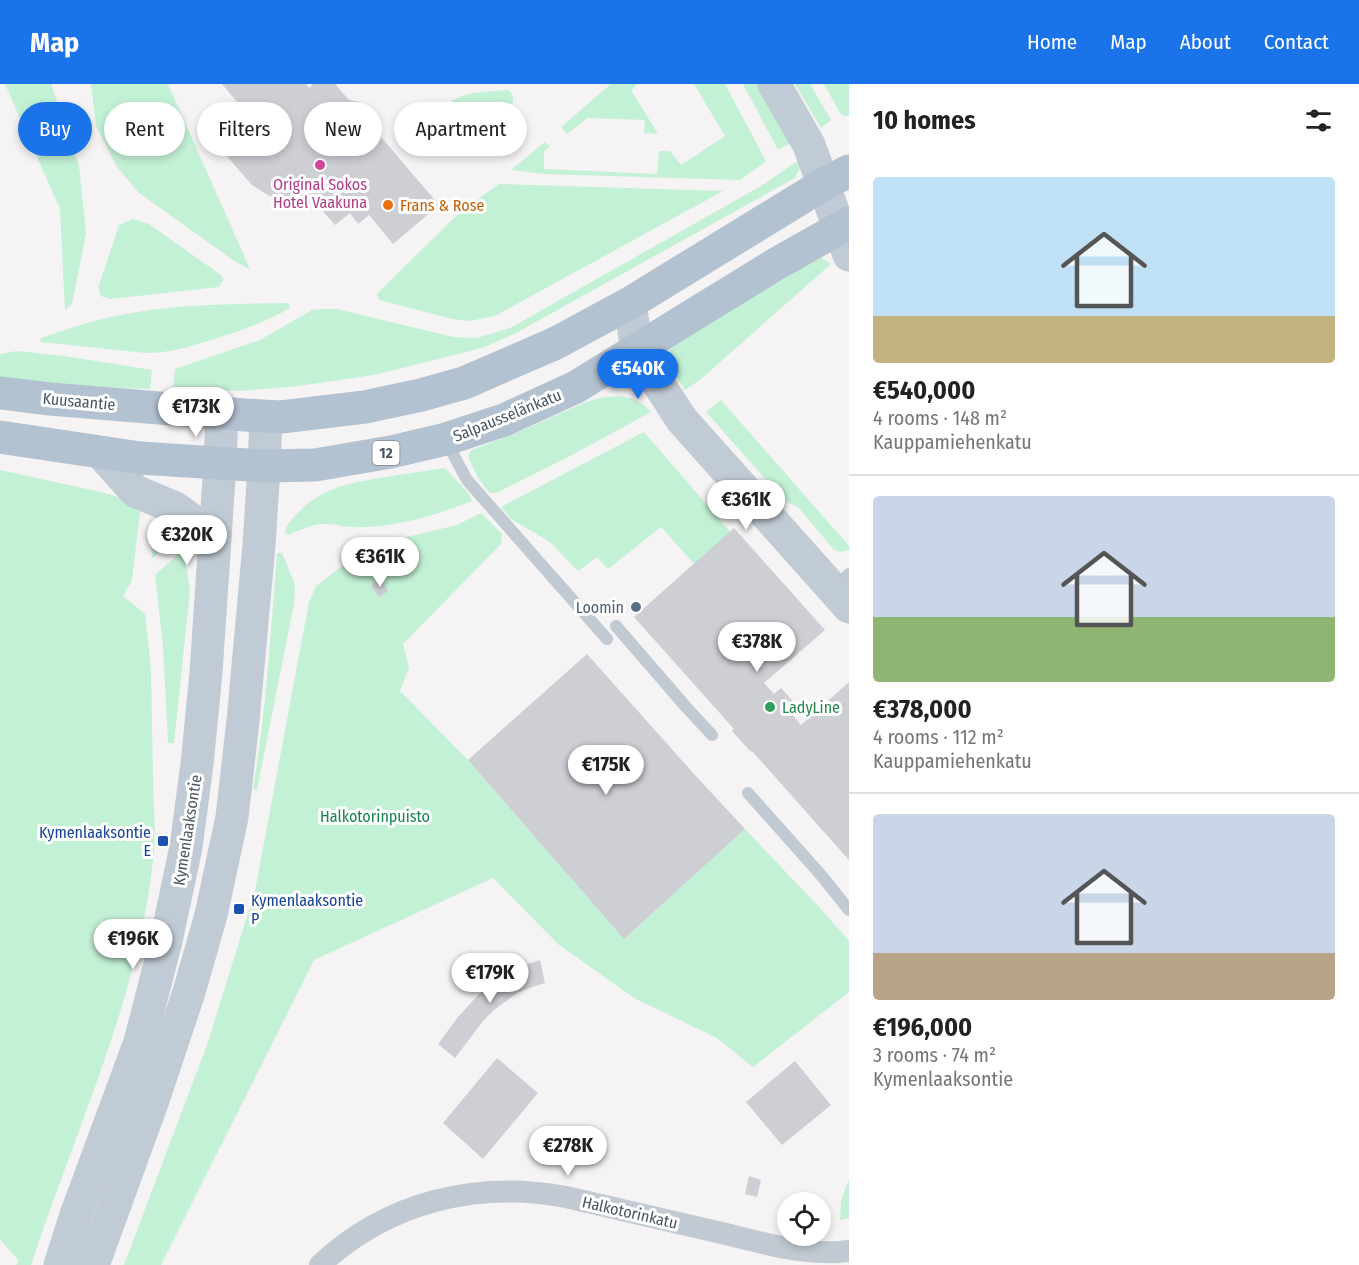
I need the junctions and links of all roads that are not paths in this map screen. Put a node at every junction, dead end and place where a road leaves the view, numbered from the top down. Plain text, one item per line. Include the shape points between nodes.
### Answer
1 (774, 84) edge
2 (836, 178) edge
3 (846, 235) edge
4 (630, 303) junction
5 (637, 351) junction
6 (0, 393) edge
7 (222, 413) junction
8 (266, 417) junction
9 (0, 437) edge
10 (446, 440) junction
11 (101, 453) junction
12 (220, 464) junction
13 (264, 466) junction
14 (214, 543) junction
15 (843, 590) edge
16 (616, 626) dead end
17 (607, 639) dead end
18 (712, 735) dead end
19 (748, 793) dead end
20 (849, 910) edge
21 (849, 1251) edge
22 (60, 1265) edge
23 (93, 1265) edge
24 (320, 1265) edge

1 - 2 main road via 809,145
2 - 3 main road
2 - 4 main road
3 - 5 main road, Salpausselänkatu / 12 via 777,264
4 - 5 main road
4 - 8 main road via 556,344 464,383 365,407
5 - 10 main road, Salpausselänkatu / 12 via 576,387 504,420
5 - 15 main road via 682,420
6 - 7 main road, Kuusaantie
7 - 8 main road, Kuusaantie
7 - 12 main road, Kymenlaaksontie
8 - 13 main road
9 - 11 main road, 12
10 - 13 main road, Salpausselänkatu / 12 via 315,465
10 - 17 lane via 467,480
11 - 12 main road, 12
11 - 14 main road via 135,491 175,508
12 - 13 main road, 12
12 - 14 main road, Kymenlaaksontie
13 - 23 main road via 232,817 215,897 189,992
14 - 22 main road, Kymenlaaksontie via 197,764 171,920 140,1042
16 - 18 lane
19 - 20 lane
21 - 24 street, Halkotorinkatu via 805,1251 547,1193 504,1191 456,1196 387,1218 361,1232

